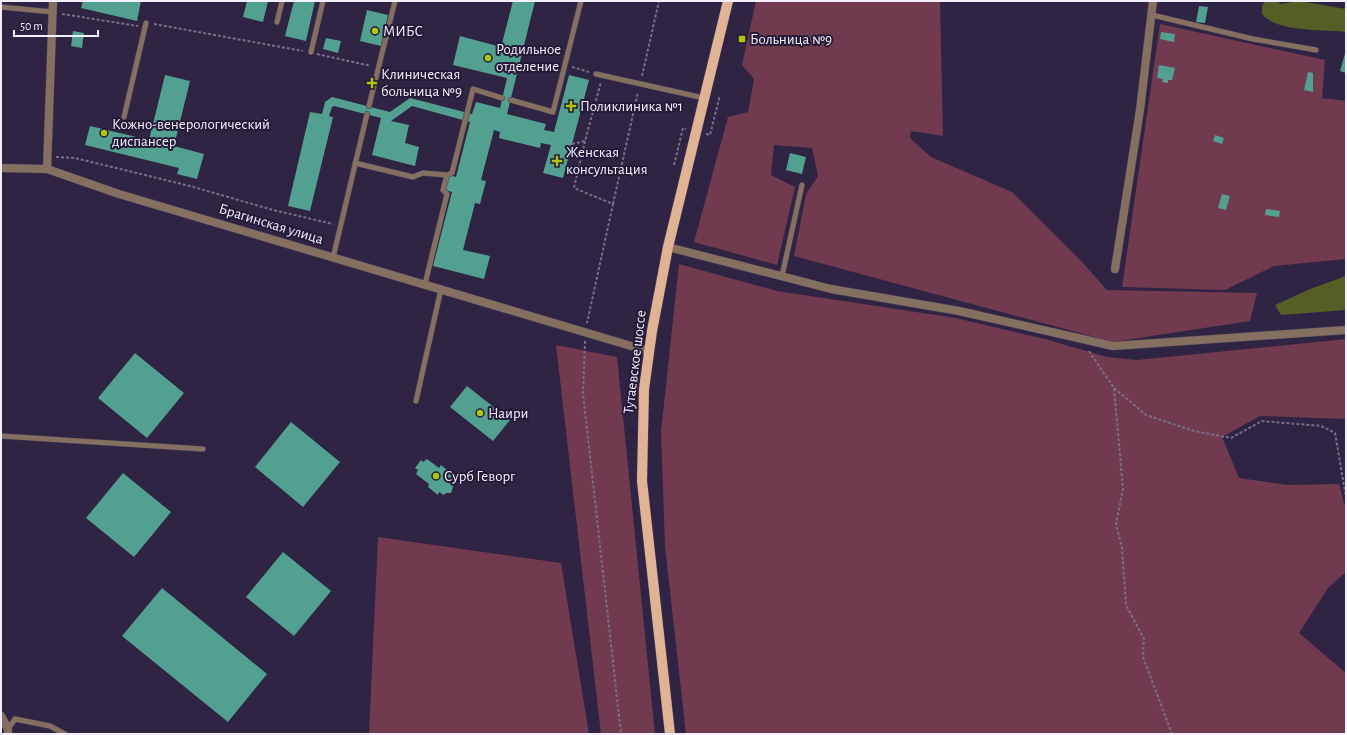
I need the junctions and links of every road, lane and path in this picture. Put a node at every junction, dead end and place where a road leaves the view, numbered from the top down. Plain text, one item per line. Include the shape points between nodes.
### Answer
1 (53, 1) edge
2 (282, 1) edge
3 (323, 1) edge
4 (396, 1) edge
5 (581, 1) edge
6 (659, 1) edge
7 (728, 1) edge
8 (1152, 1) edge
9 (1, 7) edge
10 (53, 12) junction
11 (1152, 15) junction
12 (277, 22) dead end
13 (146, 23) junction
14 (1316, 50) dead end
15 (310, 52) junction
16 (566, 66) junction
17 (379, 68) junction
18 (596, 74) joint
19 (603, 75) junction
20 (640, 84) junction
21 (502, 98) dead end
22 (704, 98) junction
23 (511, 100) dead end
24 (368, 106) dead end
25 (367, 114) dead end
26 (124, 117) dead end
27 (585, 141) junction
28 (572, 144) dead end
29 (47, 157) junction
30 (355, 163) junction
31 (1, 168) edge
32 (47, 169) junction
33 (446, 175) junction
34 (802, 185) dead end
35 (613, 204) junction
36 (341, 226) junction
37 (668, 247) junction
38 (334, 258) junction
39 (1115, 269) dead end
40 (782, 276) junction
41 (425, 284) junction
42 (441, 289) junction
43 (1346, 330) edge
44 (585, 331) junction
45 (1081, 339) junction
46 (648, 351) junction
47 (1114, 388) junction
48 (416, 401) dead end
49 (1, 436) edge
50 (203, 449) dead end
51 (1346, 497) edge
52 (1, 716) edge
53 (8, 731) edge
54 (65, 734) edge
55 (621, 734) edge
56 (670, 734) edge
57 (1172, 734) edge

1 - 10 street
2 - 12 lane
3 - 15 lane
4 - 17 lane
5 - 16 lane
6 - 20 path
7 - 22 main road, Тутаевское шоссе
8 - 11 street
9 - 10 lane
10 - 13 path via 138,27
10 - 29 street
11 - 14 lane via 1253,39
11 - 39 street
13 - 15 path
13 - 26 lane
15 - 17 path
16 - 18 path
16 - 23 lane via 553,112
17 - 24 lane
18 - 19 lane
19 - 20 lane
19 - 27 path
20 - 22 lane
20 - 35 path
21 - 33 lane via 473,89 452,173
22 - 37 main road, Тутаевское шоссе
25 - 30 lane
27 - 28 path
27 - 35 path via 574,188
29 - 32 street
29 - 36 path via 75,158
30 - 33 lane via 413,178 423,173
30 - 36 lane
31 - 32 street, Брагинская улица
32 - 38 street, Брагинская улица via 119,194
33 - 41 lane via 443,190 447,194
34 - 40 lane
35 - 44 path
36 - 38 lane
37 - 40 street
37 - 46 main road, Тутаевское шоссе
38 - 41 street, Брагинская улица
40 - 45 street via 831,289 959,311
41 - 42 street, Брагинская улица
42 - 44 street, Брагинская улица
42 - 48 lane
43 - 45 street via 1113,346
44 - 46 street, Брагинская улица
44 - 55 path via 583,393
45 - 47 path
46 - 56 main road, Тутаевское шоссе via 644,389 642,481
47 - 51 path via 1146,415 1194,431 1231,438 1262,421 1321,426 1335,433
47 - 57 path via 1123,489 1116,524 1122,548 1126,605 1144,639 1143,657
49 - 50 lane
52 - 53 street
53 - 54 lane via 15,719 50,726

